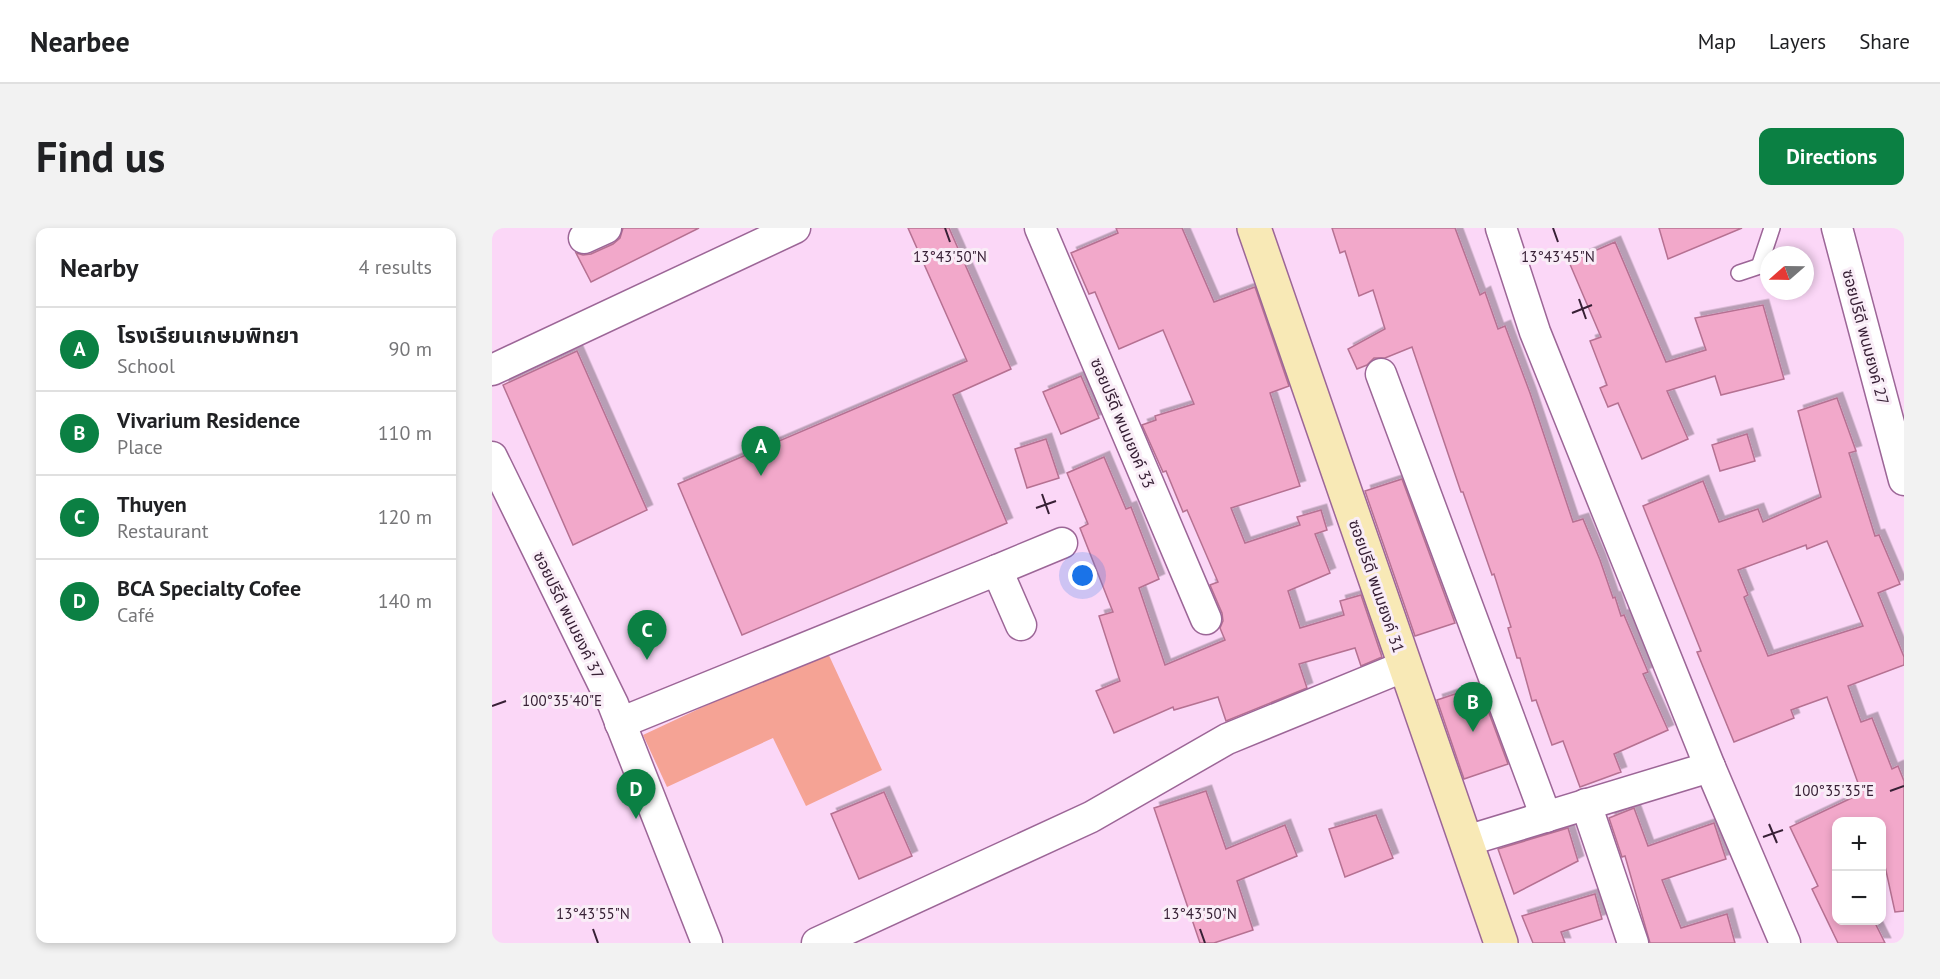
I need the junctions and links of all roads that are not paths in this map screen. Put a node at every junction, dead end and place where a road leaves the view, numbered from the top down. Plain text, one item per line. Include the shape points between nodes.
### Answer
1 (795, 228) edge
2 (1040, 228) edge
3 (1254, 228) edge
4 (1501, 228) edge
5 (1772, 228) edge
6 (1836, 228) edge
7 (1739, 273) dead end
8 (492, 370) edge
9 (1381, 374) dead end
10 (492, 457) edge
11 (1904, 480) edge
12 (1062, 543) dead end
13 (997, 570) junction
14 (1206, 619) dead end
15 (1021, 625) dead end
16 (1405, 666) junction
17 (620, 723) junction
18 (1710, 767) junction
19 (1586, 804) junction
20 (1546, 817) junction
21 (1466, 841) junction
22 (707, 943) edge
23 (817, 943) edge
24 (1501, 943) edge
25 (1633, 943) edge
26 (1785, 943) edge

1 - 8 street
2 - 14 street, ซอยปรีดี พนมยงค์ 33
3 - 16 street, ซอยปรีดี พนมยงค์ 31
4 - 18 street via 1535,332
5 - 7 lane via 1761,264
6 - 11 street, ซอยปรีดี พนมยงค์ 27
9 - 20 street
10 - 17 street, ซอยปรีดี พนมยงค์ 37
12 - 13 street
13 - 15 street
13 - 17 street
16 - 21 street, ซอยปรีดี พนมยงค์ 31
16 - 23 street via 1227,739 1091,817
17 - 22 street, ซอยปรีดี พนมยงค์ 37
18 - 19 street
18 - 26 street
19 - 20 street
19 - 25 street
20 - 21 street
21 - 24 street, ซอยปรีดี พนมยงค์ 31

